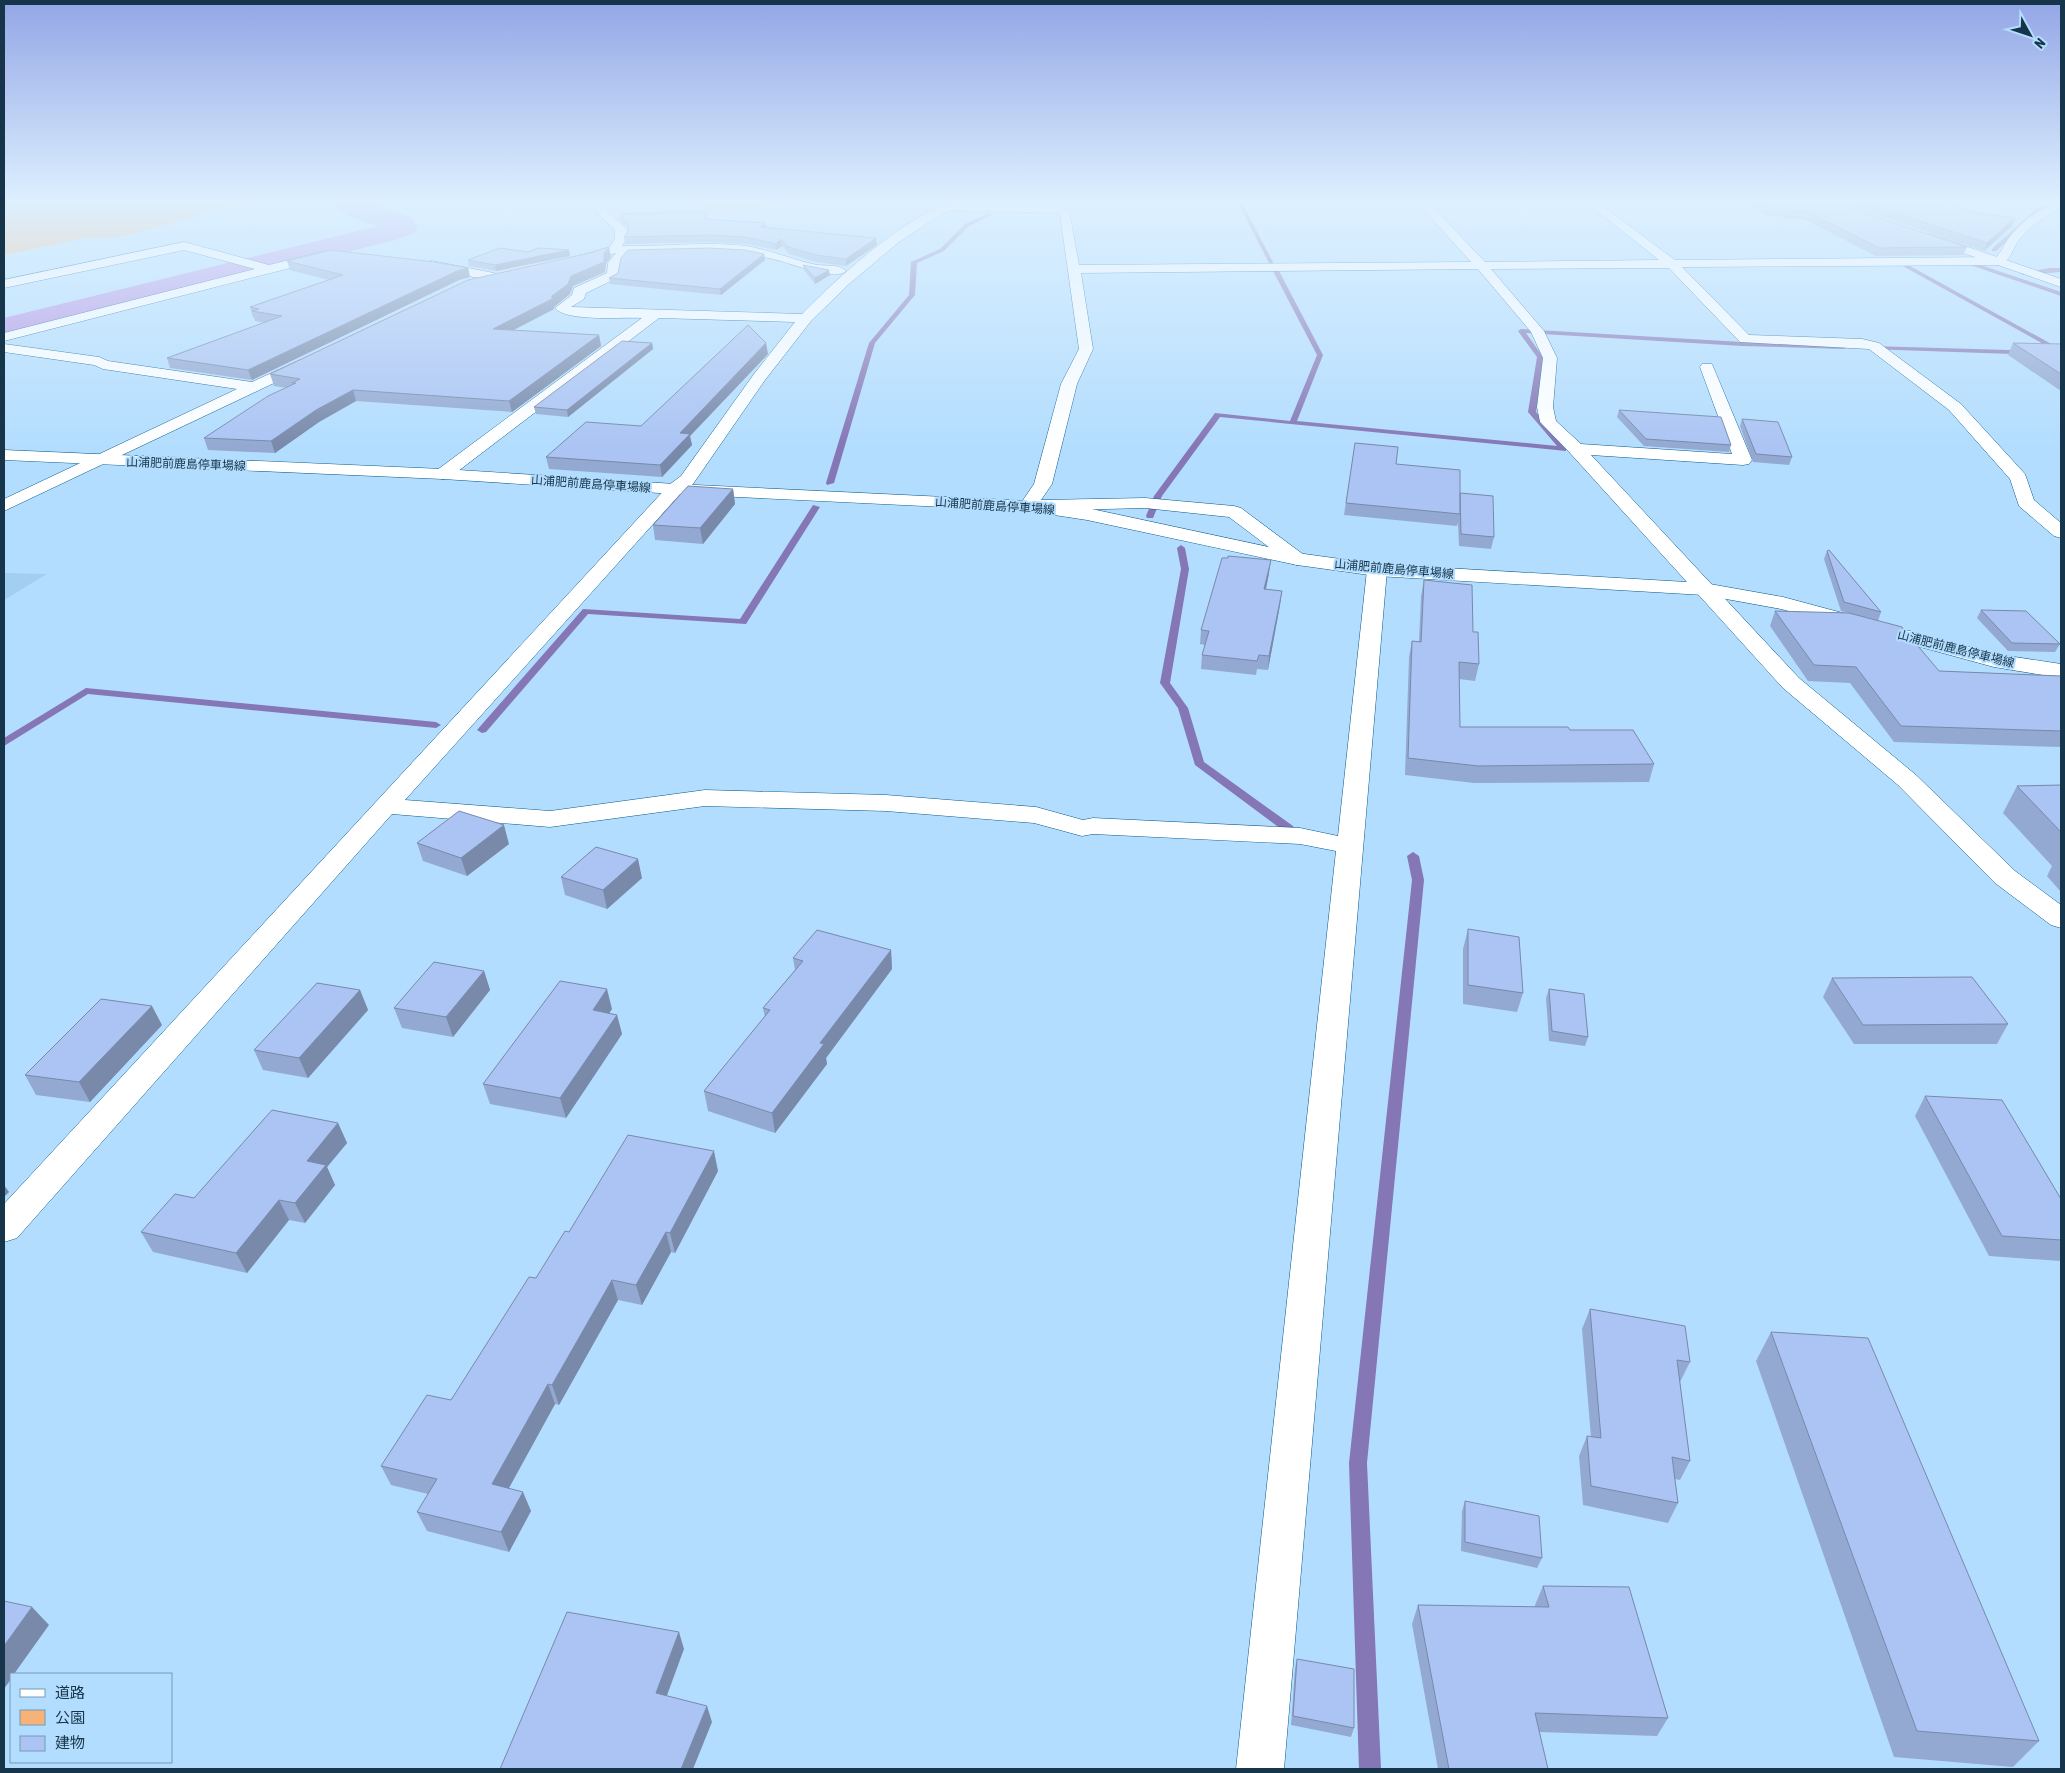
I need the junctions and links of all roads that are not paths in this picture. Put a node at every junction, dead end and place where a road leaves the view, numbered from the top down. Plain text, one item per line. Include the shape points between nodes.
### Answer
1 (219, 282) edge
2 (477, 282) edge
3 (599, 282) edge
4 (842, 282) edge
5 (1076, 282) edge
6 (1495, 282) edge
7 (1689, 282) edge
8 (465, 285) edge
9 (655, 315) junction
10 (806, 318) junction
11 (4, 337) edge
12 (4, 348) edge
13 (316, 358) edge
14 (1707, 368) dead end
15 (254, 387) junction
16 (1576, 449) junction
17 (4, 455) edge
18 (97, 460) junction
19 (443, 474) junction
20 (675, 489) junction
21 (4, 506) edge
22 (1028, 506) junction
23 (2061, 532) edge
24 (1297, 559) junction
25 (1377, 570) junction
26 (1704, 589) junction
27 (2061, 671) edge
28 (385, 806) junction
29 (1349, 846) junction
30 (2061, 919) edge
31 (4, 1228) edge
32 (1260, 1769) edge

1 - 11 main road
2 - 8 main road
3 - 9 main road via 579,291 579,296 562,308 570,312
4 - 10 main road
5 - 22 main road via 1086,349 1069,384 1044,484
6 - 16 main road via 1538,332 1550,358 1545,407 1548,422
7 - 23 main road via 1745,339 1862,344 1877,349 1955,406 2019,478 2025,502
9 - 10 main road
9 - 19 main road
10 - 20 main road via 768,365 687,480
12 - 15 main road
13 - 15 main road
14 - 16 main road via 1743,460
15 - 18 main road
16 - 26 main road
17 - 18 main road, 山浦肥前鹿島停車場線
18 - 19 main road, 山浦肥前鹿島停車場線
18 - 21 main road
19 - 20 main road, 山浦肥前鹿島停車場線
20 - 22 main road, 山浦肥前鹿島停車場線
20 - 28 main road
22 - 24 main road, 山浦肥前鹿島停車場線 via 1087,514
22 - 24 main road via 1154,503 1234,512
24 - 25 main road, 山浦肥前鹿島停車場線
25 - 26 main road, 山浦肥前鹿島停車場線
25 - 29 main road
26 - 27 main road, 山浦肥前鹿島停車場線 via 1783,603 1994,660
26 - 30 main road via 1791,683 1907,780 2005,877
28 - 29 main road via 550,819 705,798 886,803 1036,815 1082,828 1300,836
28 - 31 main road
29 - 32 main road

